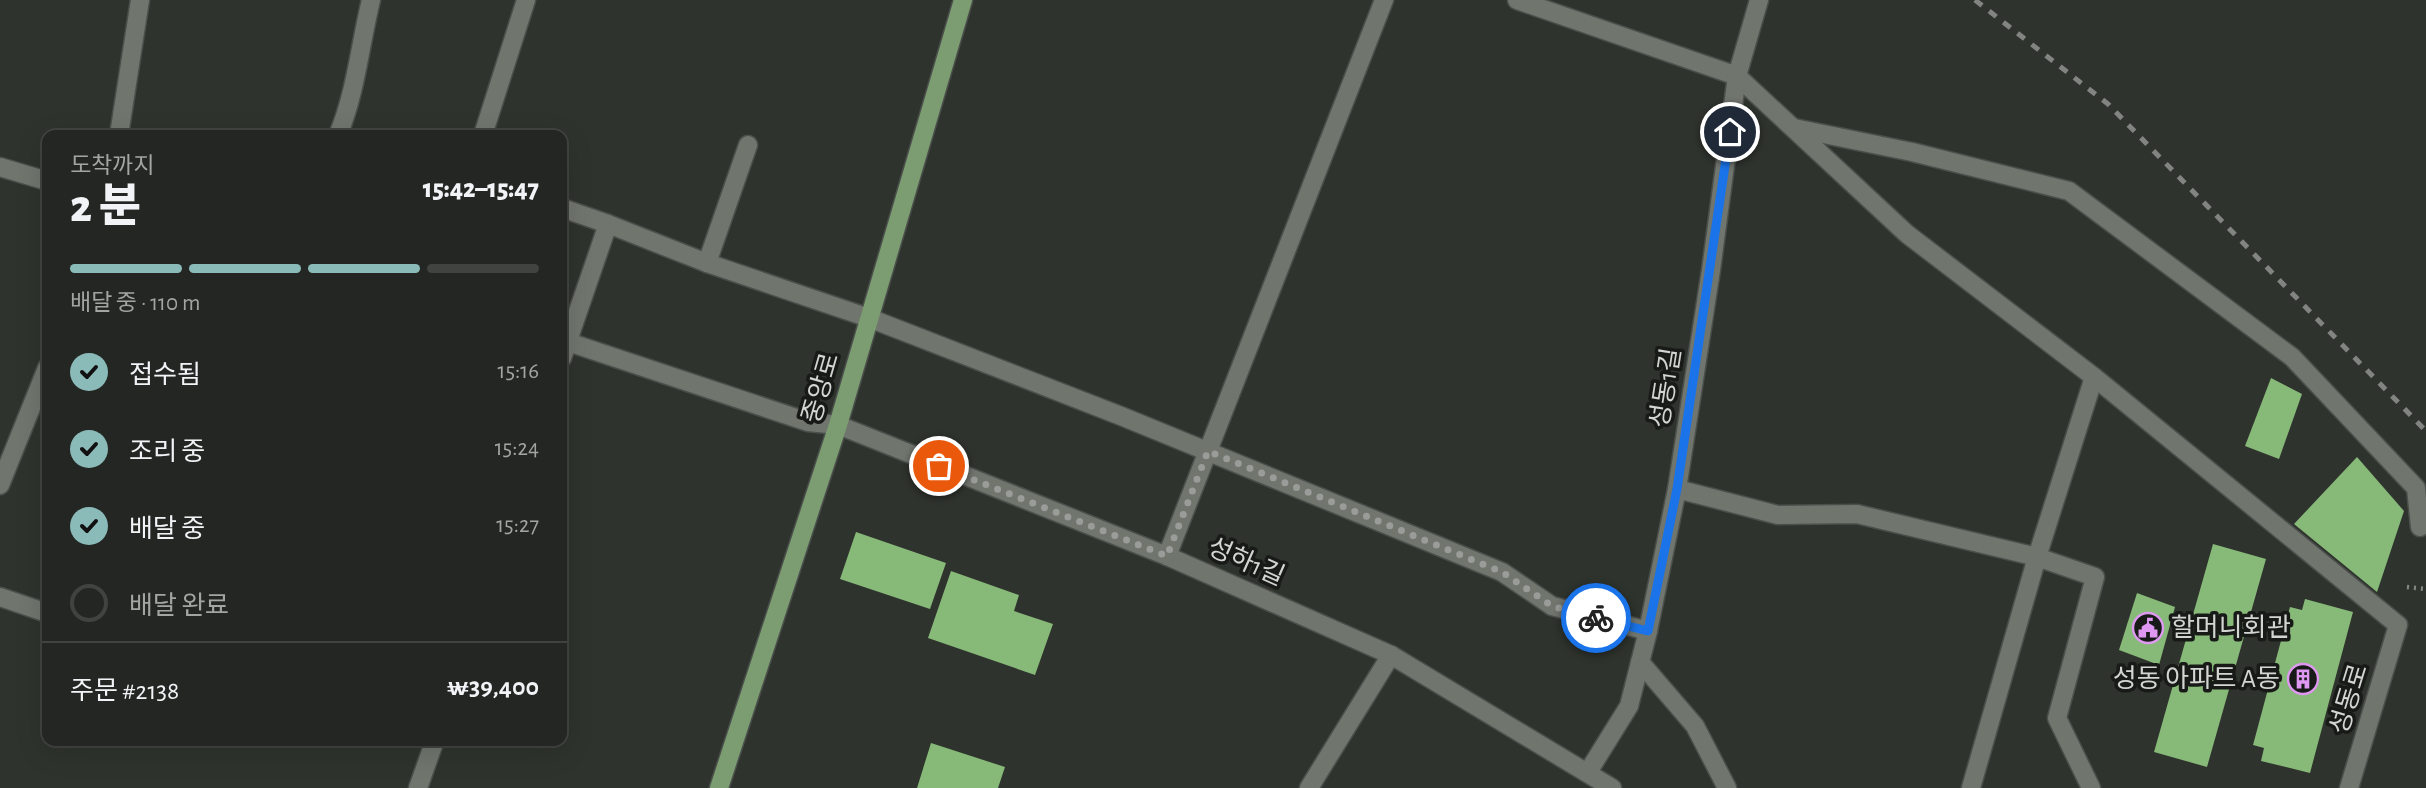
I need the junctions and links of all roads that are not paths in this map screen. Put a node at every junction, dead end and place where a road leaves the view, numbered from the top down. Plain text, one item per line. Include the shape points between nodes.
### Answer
1 (140, 0) edge
2 (371, 0) edge
3 (526, 0) edge
4 (964, 0) edge
5 (1384, 0) edge
6 (1517, 0) edge
7 (1759, 0) edge
8 (1737, 76) junction
9 (1794, 128) junction
10 (121, 130) edge
11 (340, 130) edge
12 (485, 130) edge
13 (748, 145) dead end
14 (0, 167) edge
15 (42, 180) edge
16 (567, 210) edge
17 (608, 224) junction
18 (706, 263) junction
19 (869, 318) junction
20 (567, 339) edge
21 (567, 348) edge
22 (2094, 377) junction
23 (42, 380) edge
24 (838, 425) junction
25 (1208, 451) junction
26 (0, 485) edge
27 (1677, 489) junction
28 (2420, 527) dead end
29 (1167, 556) junction
30 (2037, 557) junction
31 (0, 597) edge
32 (42, 611) edge
33 (1648, 631) junction
34 (1391, 655) junction
35 (1640, 662) junction
36 (429, 746) edge
37 (1588, 772) junction
38 (418, 788) edge
39 (719, 788) edge
40 (1309, 788) edge
41 (1612, 788) edge
42 (1727, 788) edge
43 (1971, 788) edge
44 (2091, 788) edge
45 (2349, 788) edge

1 - 10 street
2 - 11 street via 350,107
3 - 12 street
4 - 19 main road, 중앙로
5 - 25 street
6 - 8 street
7 - 8 street, 성동1길
8 - 9 street
8 - 27 street, 성동1길
9 - 22 street via 1907,234
9 - 28 street via 2069,191 2292,357 2416,488
13 - 18 street
14 - 15 street
16 - 17 street
17 - 18 street
17 - 20 street
18 - 19 street
19 - 24 main road, 중앙로
19 - 25 street
21 - 24 street, 성하1길 via 808,422
22 - 30 street
22 - 45 street, 성동로 via 2398,625
23 - 26 street
24 - 29 street, 성하1길
24 - 39 main road, 중앙로
25 - 29 street
25 - 33 street via 1502,572 1552,606
27 - 30 street via 1777,515 1857,514
27 - 33 street, 성동1길
29 - 34 street, 성하1길
30 - 43 street
30 - 44 street via 2095,577 2057,718
31 - 32 street
33 - 35 street, 성동1길
34 - 37 street, 성하1길
34 - 40 street
35 - 37 street, 성동1길 via 1629,706
35 - 42 street via 1695,726
36 - 38 street
37 - 41 street, 성하1길

